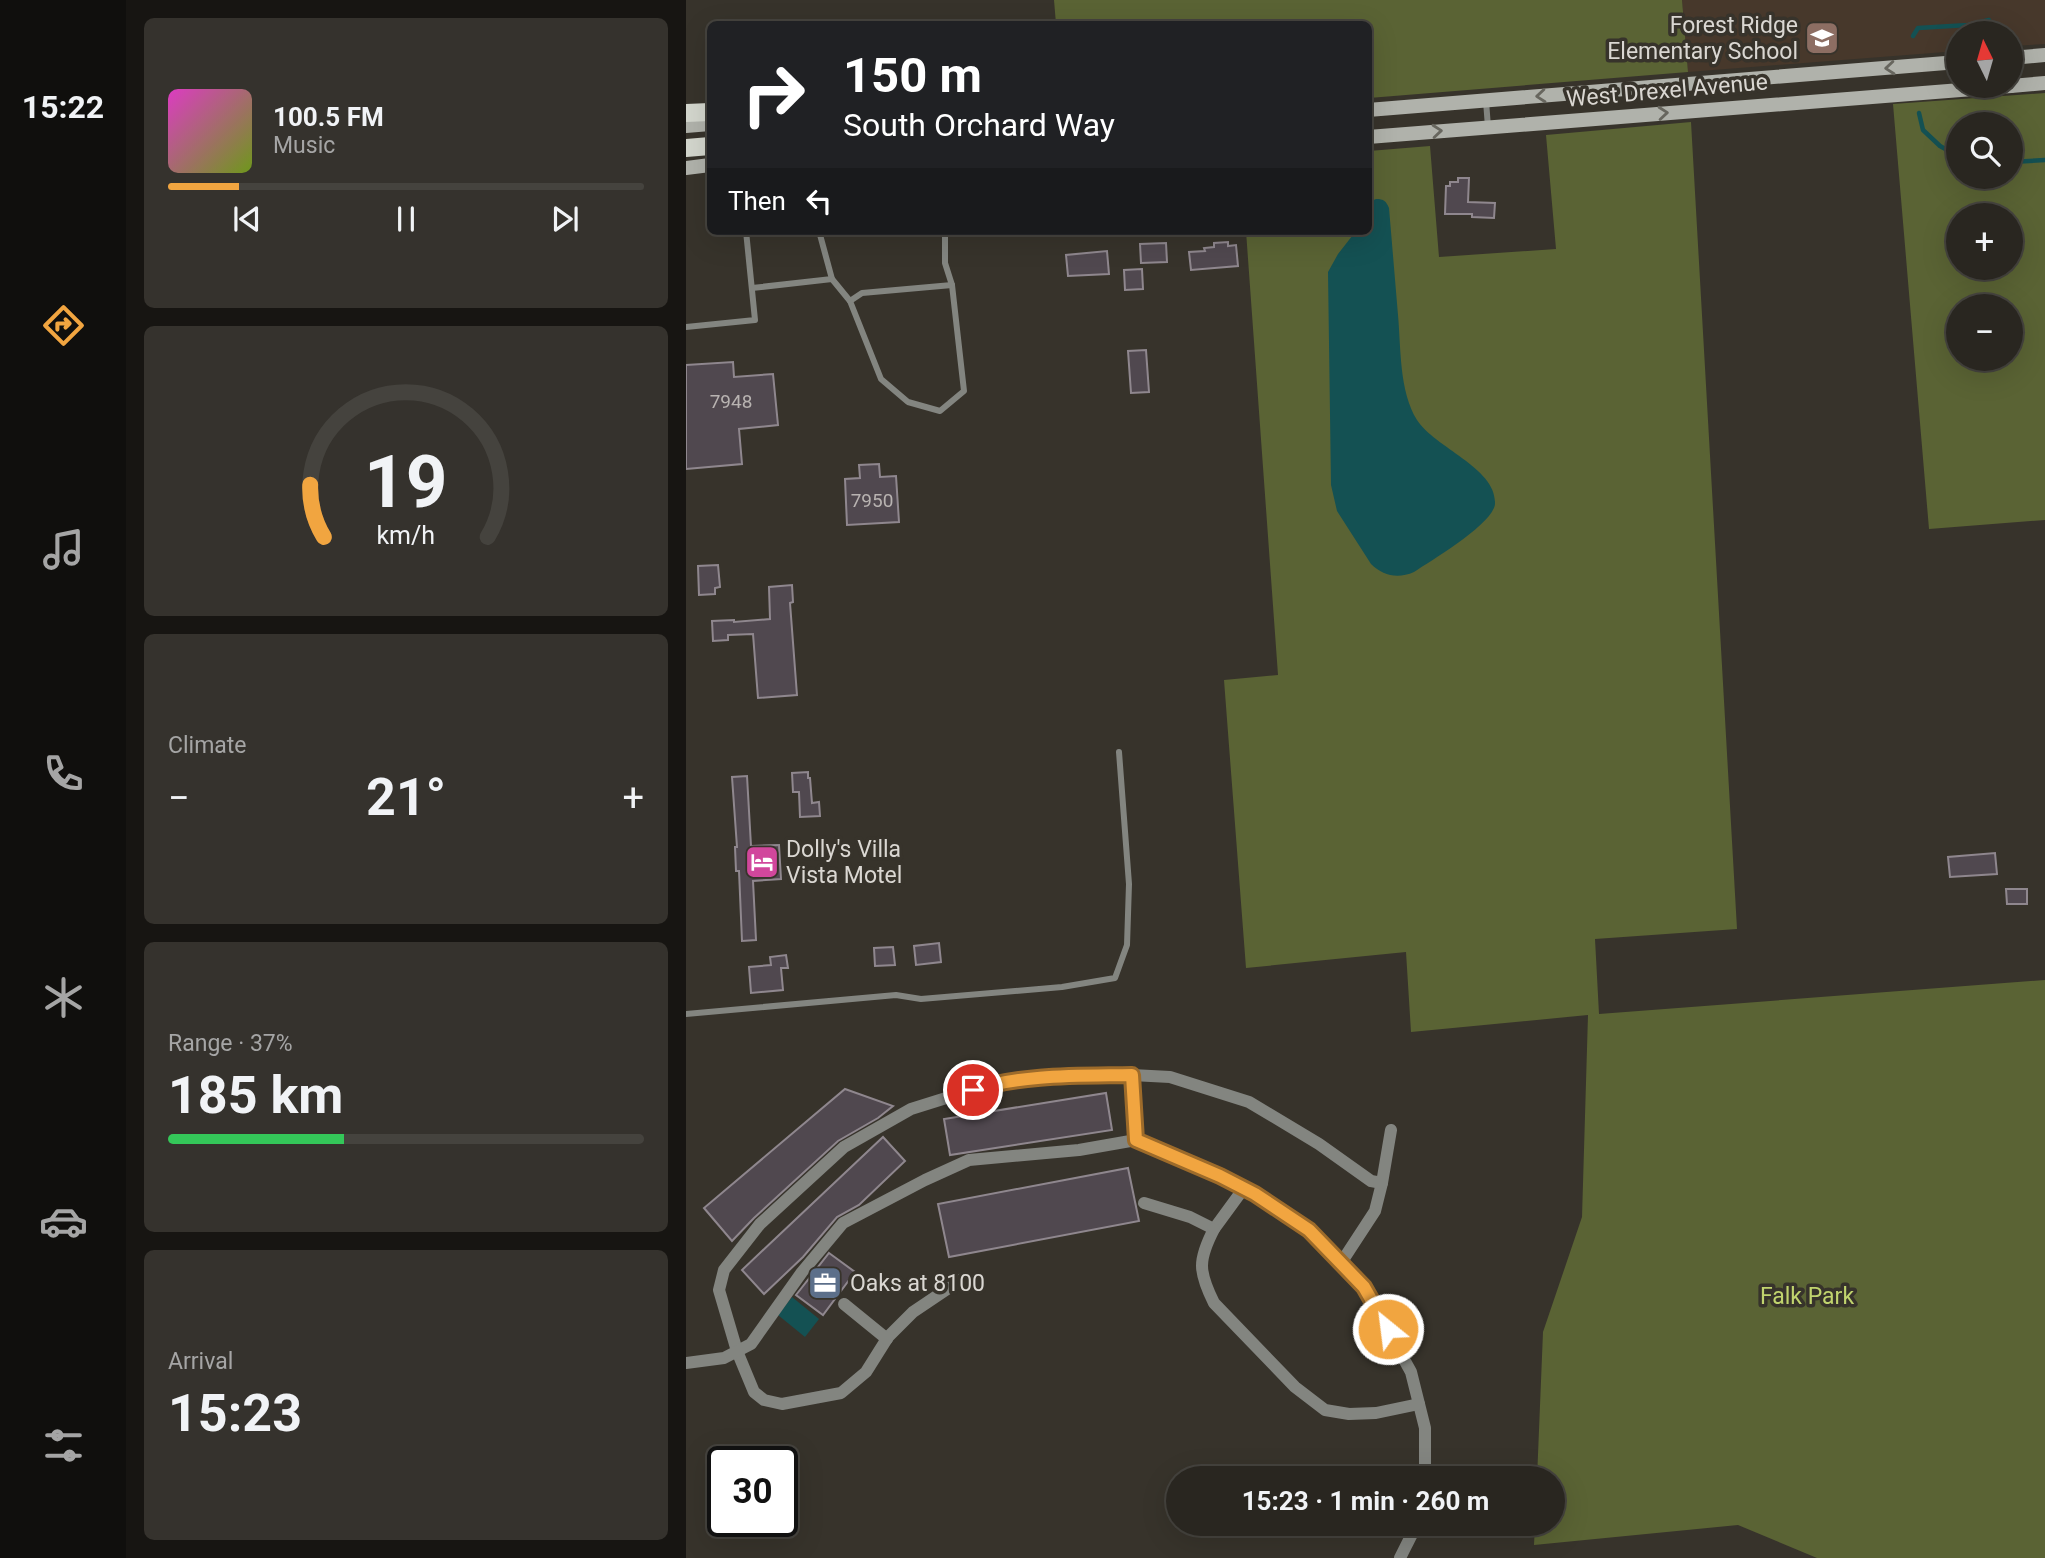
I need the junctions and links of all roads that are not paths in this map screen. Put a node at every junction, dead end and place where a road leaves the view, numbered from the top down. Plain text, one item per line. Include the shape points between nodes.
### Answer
1 (2045, 55) edge
2 (2023, 57) edge
3 (1946, 63) edge
4 (2045, 83) edge
5 (2023, 85) edge
6 (1946, 91) edge
7 (1486, 101) junction
8 (1372, 110) edge
9 (707, 111) edge
10 (686, 113) edge
11 (707, 124) edge
12 (686, 126) edge
13 (1488, 127) junction
14 (1372, 137) edge
15 (707, 146) edge
16 (686, 148) edge
17 (707, 166) edge
18 (686, 167) edge
19 (746, 235) edge
20 (820, 235) edge
21 (945, 235) edge
22 (832, 279) junction
23 (952, 285) junction
24 (752, 288) junction
25 (850, 301) junction
26 (686, 327) edge
27 (1119, 752) dead end
28 (686, 1014) edge
29 (1132, 1075) junction
30 (1391, 1130) dead end
31 (1136, 1140) junction
32 (1382, 1183) junction
33 (1244, 1188) junction
34 (1144, 1203) dead end
35 (1214, 1229) junction
36 (1341, 1263) junction
37 (965, 1277) dead end
38 (844, 1304) dead end
39 (887, 1339) junction
40 (737, 1351) junction
41 (686, 1363) edge
42 (1419, 1405) junction
43 (1425, 1466) edge
44 (1411, 1536) edge
45 (1400, 1558) edge

1 - 2 street
3 -> 7 street, West Drexel Avenue
4 - 5 street, West Drexel Avenue
13 -> 6 street, West Drexel Avenue
7 - 8 street, West Drexel Avenue
7 - 13 lane
9 - 10 main road
11 - 12 street
14 -> 13 street, West Drexel Avenue
15 - 16 main road
17 - 18 street
19 - 24 lane
20 - 22 lane
21 - 23 lane via 945,263
22 - 24 lane
22 - 25 lane
23 - 25 lane via 862,293
23 - 25 lane via 964,391 940,411 908,402 881,379
24 - 26 lane via 755,320
27 - 28 lane via 1129,884 1127,945 1115,978 934,998 896,995
29 - 31 street
29 - 32 street via 1170,1077 1249,1102 1371,1181
29 - 40 street via 994,1083 911,1109 844,1147 760,1224 724,1270 719,1290
30 - 32 street
31 - 33 street
31 - 40 street via 969,1160 843,1223 751,1344
32 - 36 street via 1375,1211
33 - 35 street
33 - 36 street via 1309,1230
34 - 35 street
35 - 42 street via 1203,1250 1205,1286 1214,1303 1295,1387 1325,1410 1349,1415
36 - 42 street via 1364,1287 1411,1372
37 - 39 street via 913,1312
38 - 39 street
39 - 40 street via 866,1372 841,1393 782,1404 754,1392
40 - 41 street via 724,1358
42 - 43 street via 1425,1428
44 - 45 street

